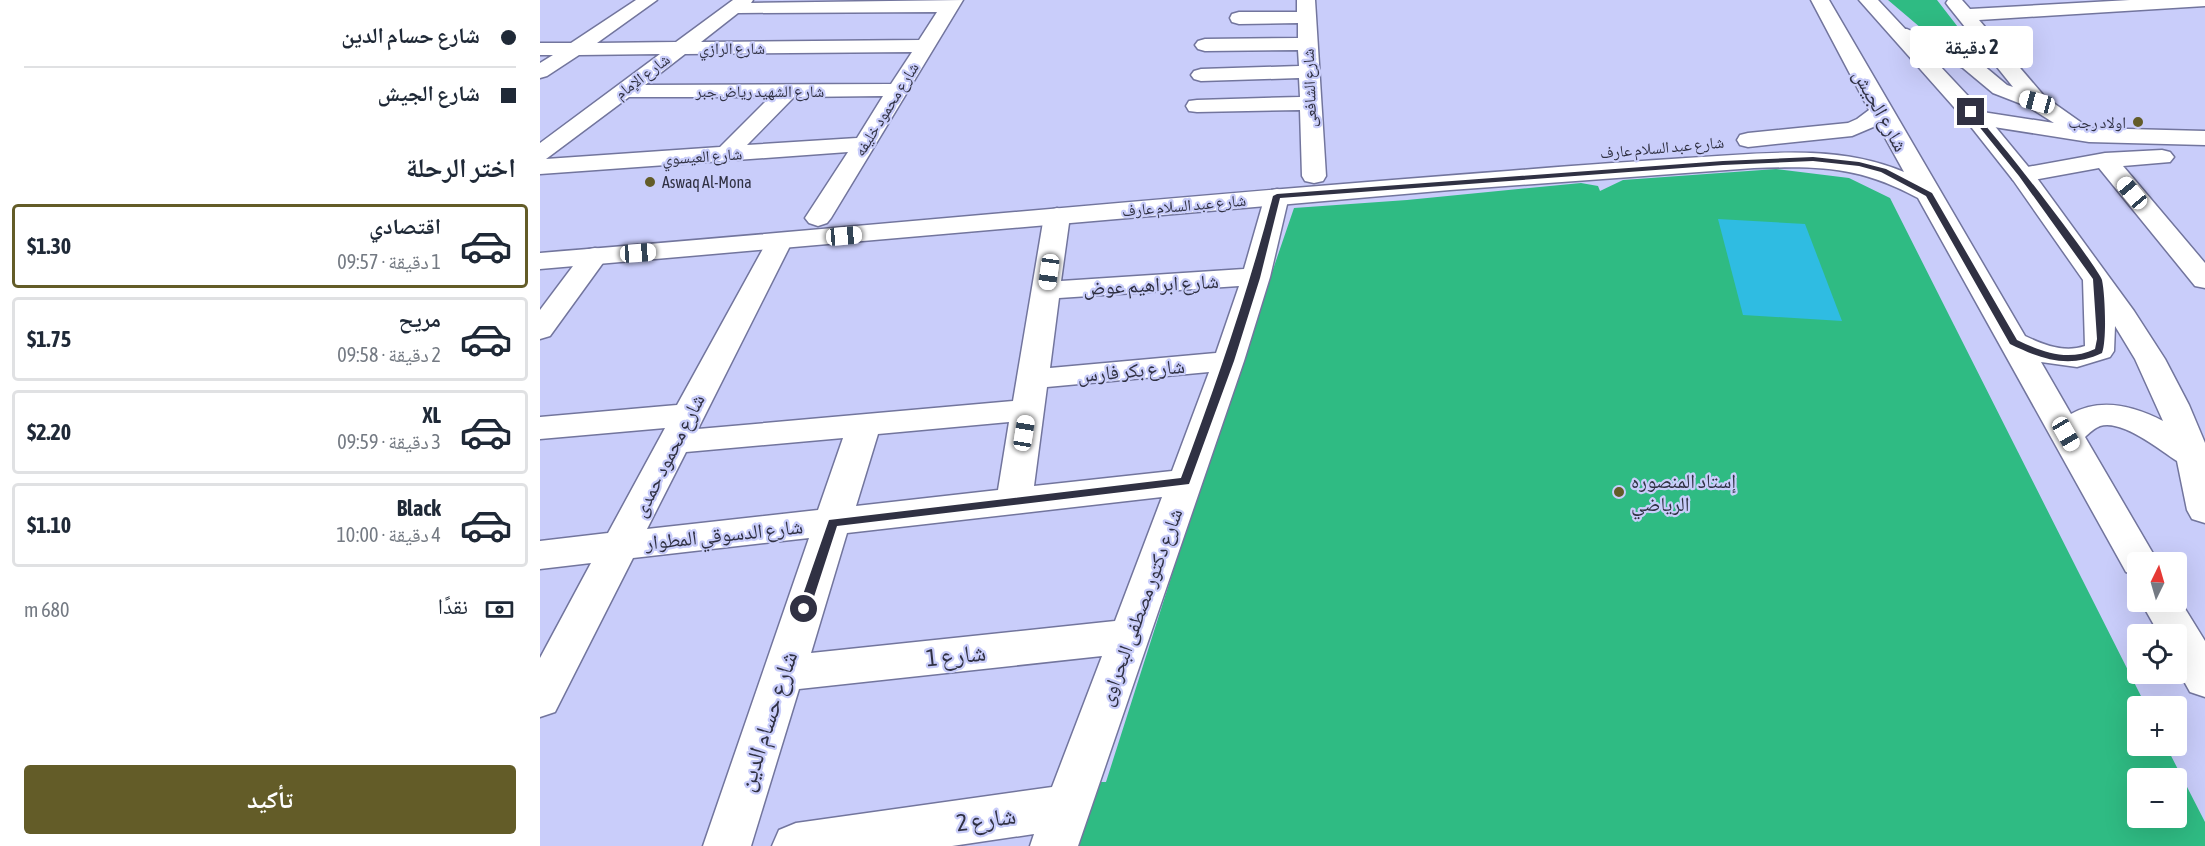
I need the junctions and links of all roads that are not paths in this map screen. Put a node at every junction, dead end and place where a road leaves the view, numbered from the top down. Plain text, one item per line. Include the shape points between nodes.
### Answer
1 (648, 0) edge
2 (1820, 0) edge
3 (1868, 0) edge
4 (2205, 1) edge
5 (738, 4) edge
6 (851, 4) edge
7 (951, 4) edge
8 (1307, 8) edge
9 (1959, 8) edge
10 (1239, 18) dead end
11 (1900, 33) junction
12 (1859, 38) junction
13 (1308, 44) junction
14 (1205, 45) dead end
15 (924, 46) junction
16 (540, 48) edge
17 (575, 48) junction
18 (679, 48) junction
19 (540, 72) edge
20 (1308, 72) junction
21 (1201, 75) dead end
22 (897, 90) junction
23 (782, 96) junction
24 (615, 97) junction
25 (2037, 102) junction
26 (1310, 103) junction
27 (1197, 106) dead end
28 (1881, 111) junction
29 (1976, 117) junction
30 (1823, 134) junction
31 (2089, 135) junction
32 (2205, 138) edge
33 (864, 144) junction
34 (540, 154) edge
35 (726, 154) junction
36 (2205, 157) edge
37 (1813, 159) junction
38 (2105, 160) junction
39 (540, 167) edge
40 (2022, 175) junction
41 (1314, 176) junction
42 (1929, 194) junction
43 (1277, 196) junction
44 (1057, 216) junction
45 (818, 218) junction
46 (540, 242) edge
47 (778, 242) junction
48 (595, 256) junction
49 (540, 261) edge
50 (1256, 278) junction
51 (2097, 279) junction
52 (2205, 280) edge
53 (1047, 290) junction
54 (540, 330) edge
55 (2013, 342) junction
56 (1229, 361) junction
57 (1030, 394) junction
58 (864, 425) junction
59 (540, 428) edge
60 (682, 429) junction
61 (2066, 434) junction
62 (2193, 455) junction
63 (1185, 482) junction
64 (1014, 501) junction
65 (2205, 510) edge
66 (832, 522) junction
67 (621, 546) junction
68 (2133, 552) edge
69 (540, 555) edge
70 (2167, 612) edge
71 (1130, 636) junction
72 (783, 674) junction
73 (2205, 679) edge
74 (540, 699) edge
75 (1061, 826) edge
76 (727, 846) edge
77 (796, 846) edge

1 - 17 street
2 - 12 street, شارع الجيش
3 - 11 street
4 - 9 street
5 - 6 street
5 - 18 street, شارع الإمام
6 - 7 street
7 - 15 street, شارع محمود خليفه
8 - 10 street
8 - 13 street, شارع الشافعى
9 - 25 street
11 - 12 street
11 - 25 street via 1970,64 2000,89
11 - 29 street
12 - 28 street, شارع الجيش
13 - 14 street
13 - 20 street, شارع الشافعى
15 - 18 street, شارع الرازي
15 - 22 street, شارع محمود خليفه
16 - 17 street, شارع الرازي
17 - 18 street, شارع الرازي
17 - 19 street
18 - 24 street, شارع الإمام
20 - 21 street
20 - 26 street, شارع الشافعى
22 - 23 street, شارع الشهيد رياض جبر
22 - 33 street, شارع محمود خليفه
23 - 24 street, شارع الشهيد رياض جبر
23 - 35 street
24 - 34 street, شارع الإمام
25 - 31 street
26 - 27 street
26 - 41 street, شارع الشافعى
28 - 30 street, شارع عبد السلام عارف via 1865,124
28 - 42 street, شارع الجيش
29 - 31 street
29 - 40 street
30 - 37 street via 1850,139 1860,148 1850,154
30 - 41 street, شارع عبد السلام عارف
31 - 32 street
33 - 35 street, شارع العيسوي
33 - 45 street, شارع محمود خليفه
35 - 39 street, شارع العيسوي
36 - 38 street
37 - 42 street, شارع عبد السلام عارف via 1884,171
37 - 43 street, شارع عبد السلام عارف
38 - 40 street
38 - 52 street
40 - 51 street
41 - 45 street, شارع عبد السلام عارف
42 - 55 street, شارع الجيش
43 - 44 street, شارع عبد السلام عارف
43 - 50 street, شارع دكتور مصطفى البحراوى
44 - 47 street, شارع عبد السلام عارف
44 - 53 street
45 - 46 street, شارع عبد السلام عارف
47 - 48 street, شارع عبد السلام عارف
47 - 60 street, شارع محمود حمدى
48 - 49 street, شارع عبد السلام عارف
48 - 54 street
50 - 53 street, شارع ابراهيم عوض
50 - 56 street, شارع دكتور مصطفى البحراوى
51 - 55 street via 2099,351 2084,358 2062,358 2036,353
51 - 62 street via 2150,359
53 - 57 street
55 - 61 street, شارع الجيش
56 - 57 street, شارع بكر فارس
56 - 63 street, شارع دكتور مصطفى البحراوى
57 - 58 street, شارع بكر فارس
57 - 64 street
58 - 60 street, شارع بكر فارس
58 - 66 street, شارع حسام الدين
59 - 60 street, شارع بكر فارس
60 - 67 street, شارع محمود حمدى
61 - 62 street via 2097,415 2115,415 2136,421
61 - 68 street, شارع الجيش
62 - 65 street
63 - 64 street, شارع الدسوقي المطوار
63 - 71 street, شارع دكتور مصطفى البحراوى
64 - 66 street, شارع الدسوقي المطوار
66 - 67 street, شارع الدسوقي المطوار
66 - 72 street, شارع حسام الدين
67 - 69 street, شارع الدسوقي المطوار
67 - 74 street, شارع محمود حمدى
70 - 73 street
71 - 72 street, شارع 1
71 - 75 street, شارع دكتور مصطفى البحراوى
72 - 76 street, شارع حسام الدين
75 - 77 street, شارع 2

